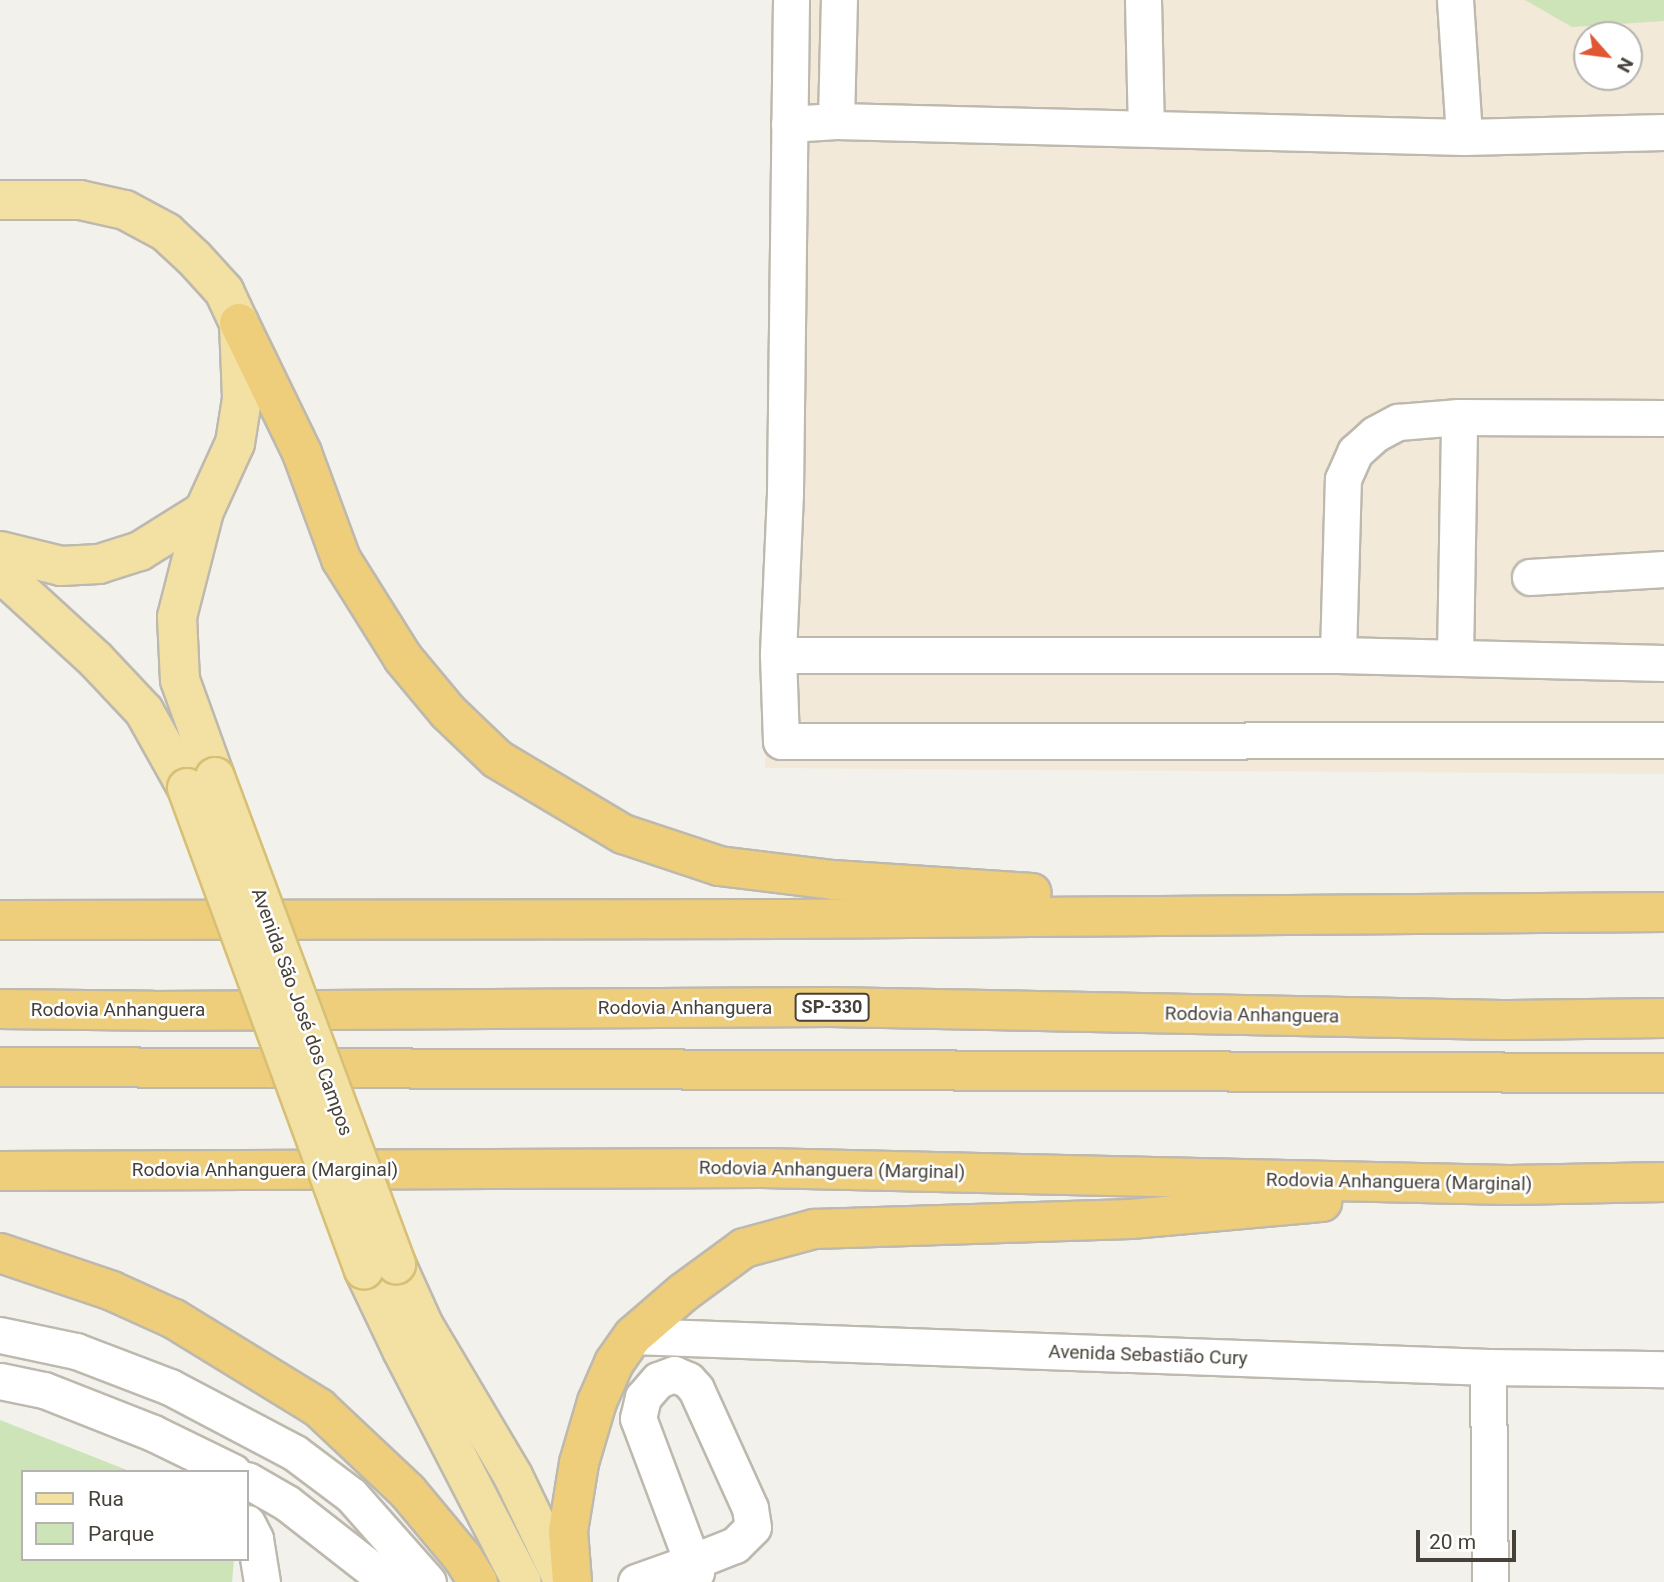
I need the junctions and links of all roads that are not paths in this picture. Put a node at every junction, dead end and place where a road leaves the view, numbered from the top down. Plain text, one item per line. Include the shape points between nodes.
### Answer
1 (791, 0) edge
2 (839, 0) edge
3 (1143, 0) edge
4 (1455, 0) edge
5 (836, 121) junction
6 (789, 124) junction
7 (1146, 128) junction
8 (1664, 132) edge
9 (1464, 137) junction
10 (0, 200) edge
11 (239, 323) junction
12 (1459, 417) junction
13 (1664, 418) edge
14 (204, 511) junction
15 (0, 551) edge
16 (1664, 569) edge
17 (0, 572) edge
18 (1530, 577) dead end
19 (1338, 655) junction
20 (778, 656) junction
21 (1455, 656) junction
22 (1664, 663) edge
23 (1664, 740) edge
24 (201, 783) junction
25 (1664, 912) edge
26 (1331, 914) junction
27 (0, 920) edge
28 (0, 1009) edge
29 (1664, 1017) edge
30 (0, 1067) edge
31 (1664, 1073) edge
32 (0, 1171) edge
33 (1664, 1182) edge
34 (1509, 1185) junction
35 (0, 1253) edge
36 (380, 1267) junction
37 (0, 1335) edge
38 (633, 1336) junction
39 (1488, 1367) junction
40 (1664, 1369) edge
41 (0, 1381) edge
42 (153, 1433) junction
43 (194, 1470) edge
44 (229, 1470) edge
45 (248, 1481) edge
46 (248, 1525) edge
47 (694, 1567) junction
48 (398, 1576) edge
49 (262, 1582) edge
50 (478, 1582) edge
51 (522, 1582) edge
52 (564, 1582) edge
53 (572, 1582) edge
54 (636, 1582) edge
55 (1490, 1582) edge

1 - 6 street
2 - 5 street
3 - 7 street
4 - 9 street
5 - 6 street
5 - 7 street
6 - 20 street via 785,493
7 - 9 street
8 - 9 street
10 - 11 main road via 80,200 125,210 166,232 194,258 224,291
11 - 14 main road via 242,399 235,443
11 - 26 highway via 302,453 341,559 403,658 448,712 497,759 623,834 719,866 833,880
12 - 13 street
12 - 19 street via 1398,422 1355,452 1343,479
12 - 21 street
14 - 15 main road via 140,551 99,564 61,566
14 - 24 main road via 177,617 180,680
16 - 18 street
17 - 24 main road via 96,660
19 - 20 street
19 - 21 street
20 - 23 street via 781,741
21 - 22 street
24 - 36 main road, Avenida São José dos Campos, bridge
25 - 26 highway
26 - 27 highway
28 - 29 highway, Rodovia Anhanguera / SP-330 via 830,1007 1502,1020
30 - 31 highway
32 - 34 highway, Rodovia Anhanguera (Marginal) via 762,1168
33 - 34 highway, Rodovia Anhanguera (Marginal)
34 - 38 highway via 1131,1219 814,1229 744,1248
35 - 50 highway via 112,1291 174,1319 319,1408 408,1492
36 - 51 main road, Avenida São José dos Campos via 402,1350
36 - 52 main road, Avenida São José dos Campos via 424,1326 513,1476
37 - 48 street via 76,1351 170,1387 295,1453 351,1495
38 - 39 street, Avenida Sebastião Cury
38 - 53 highway via 614,1363 597,1402 579,1463 568,1531
39 - 40 street, Avenida Sebastião Cury
39 - 55 street
41 - 42 street via 44,1390
42 - 43 street
42 - 44 street
45 - 48 street
46 - 49 street
47 - 47 street via 638,1418 643,1397 658,1380 674,1374 696,1389 750,1508 753,1527 735,1545
47 - 54 street

